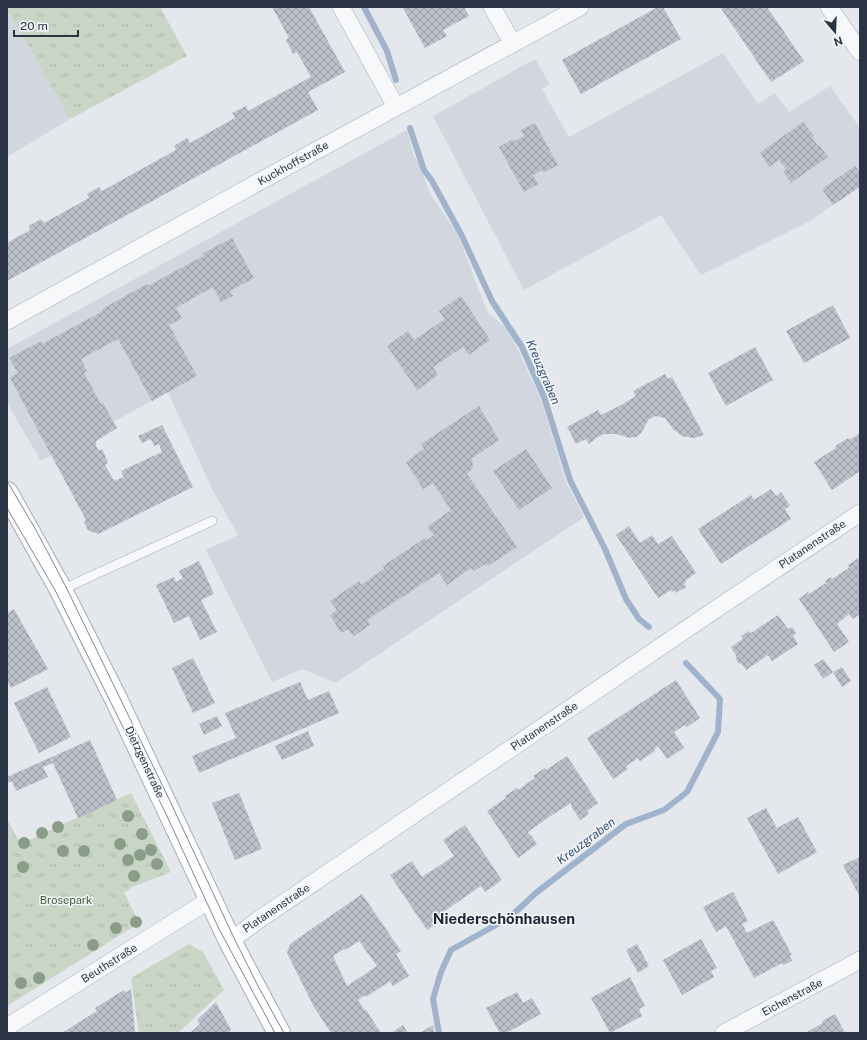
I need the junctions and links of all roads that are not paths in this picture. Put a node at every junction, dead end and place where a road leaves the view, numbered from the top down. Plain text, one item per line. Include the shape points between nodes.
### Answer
1 (341, 7) edge
2 (492, 7) edge
3 (580, 7) edge
4 (829, 7) edge
5 (513, 44) junction
6 (860, 52) edge
7 (396, 107) junction
8 (7, 321) edge
9 (7, 493) edge
10 (860, 513) edge
11 (212, 521) dead end
12 (61, 590) junction
13 (211, 899) junction
14 (230, 941) junction
15 (860, 960) edge
16 (7, 1027) edge
17 (279, 1033) edge
18 (724, 1033) edge

1 - 7 street
2 - 5 street
3 - 5 street, Kuckhoffstraße
4 - 6 street
5 - 7 street, Kuckhoffstraße
7 - 8 street, Kuckhoffstraße
9 - 12 main road, Dietzgenstraße
10 - 14 street, Platanenstraße
11 - 12 lane
12 - 13 main road, Dietzgenstraße
13 - 14 main road, Dietzgenstraße
13 - 16 street, Beuthstraße
14 - 17 main road, Dietzgenstraße
15 - 18 street, Eichenstraße

